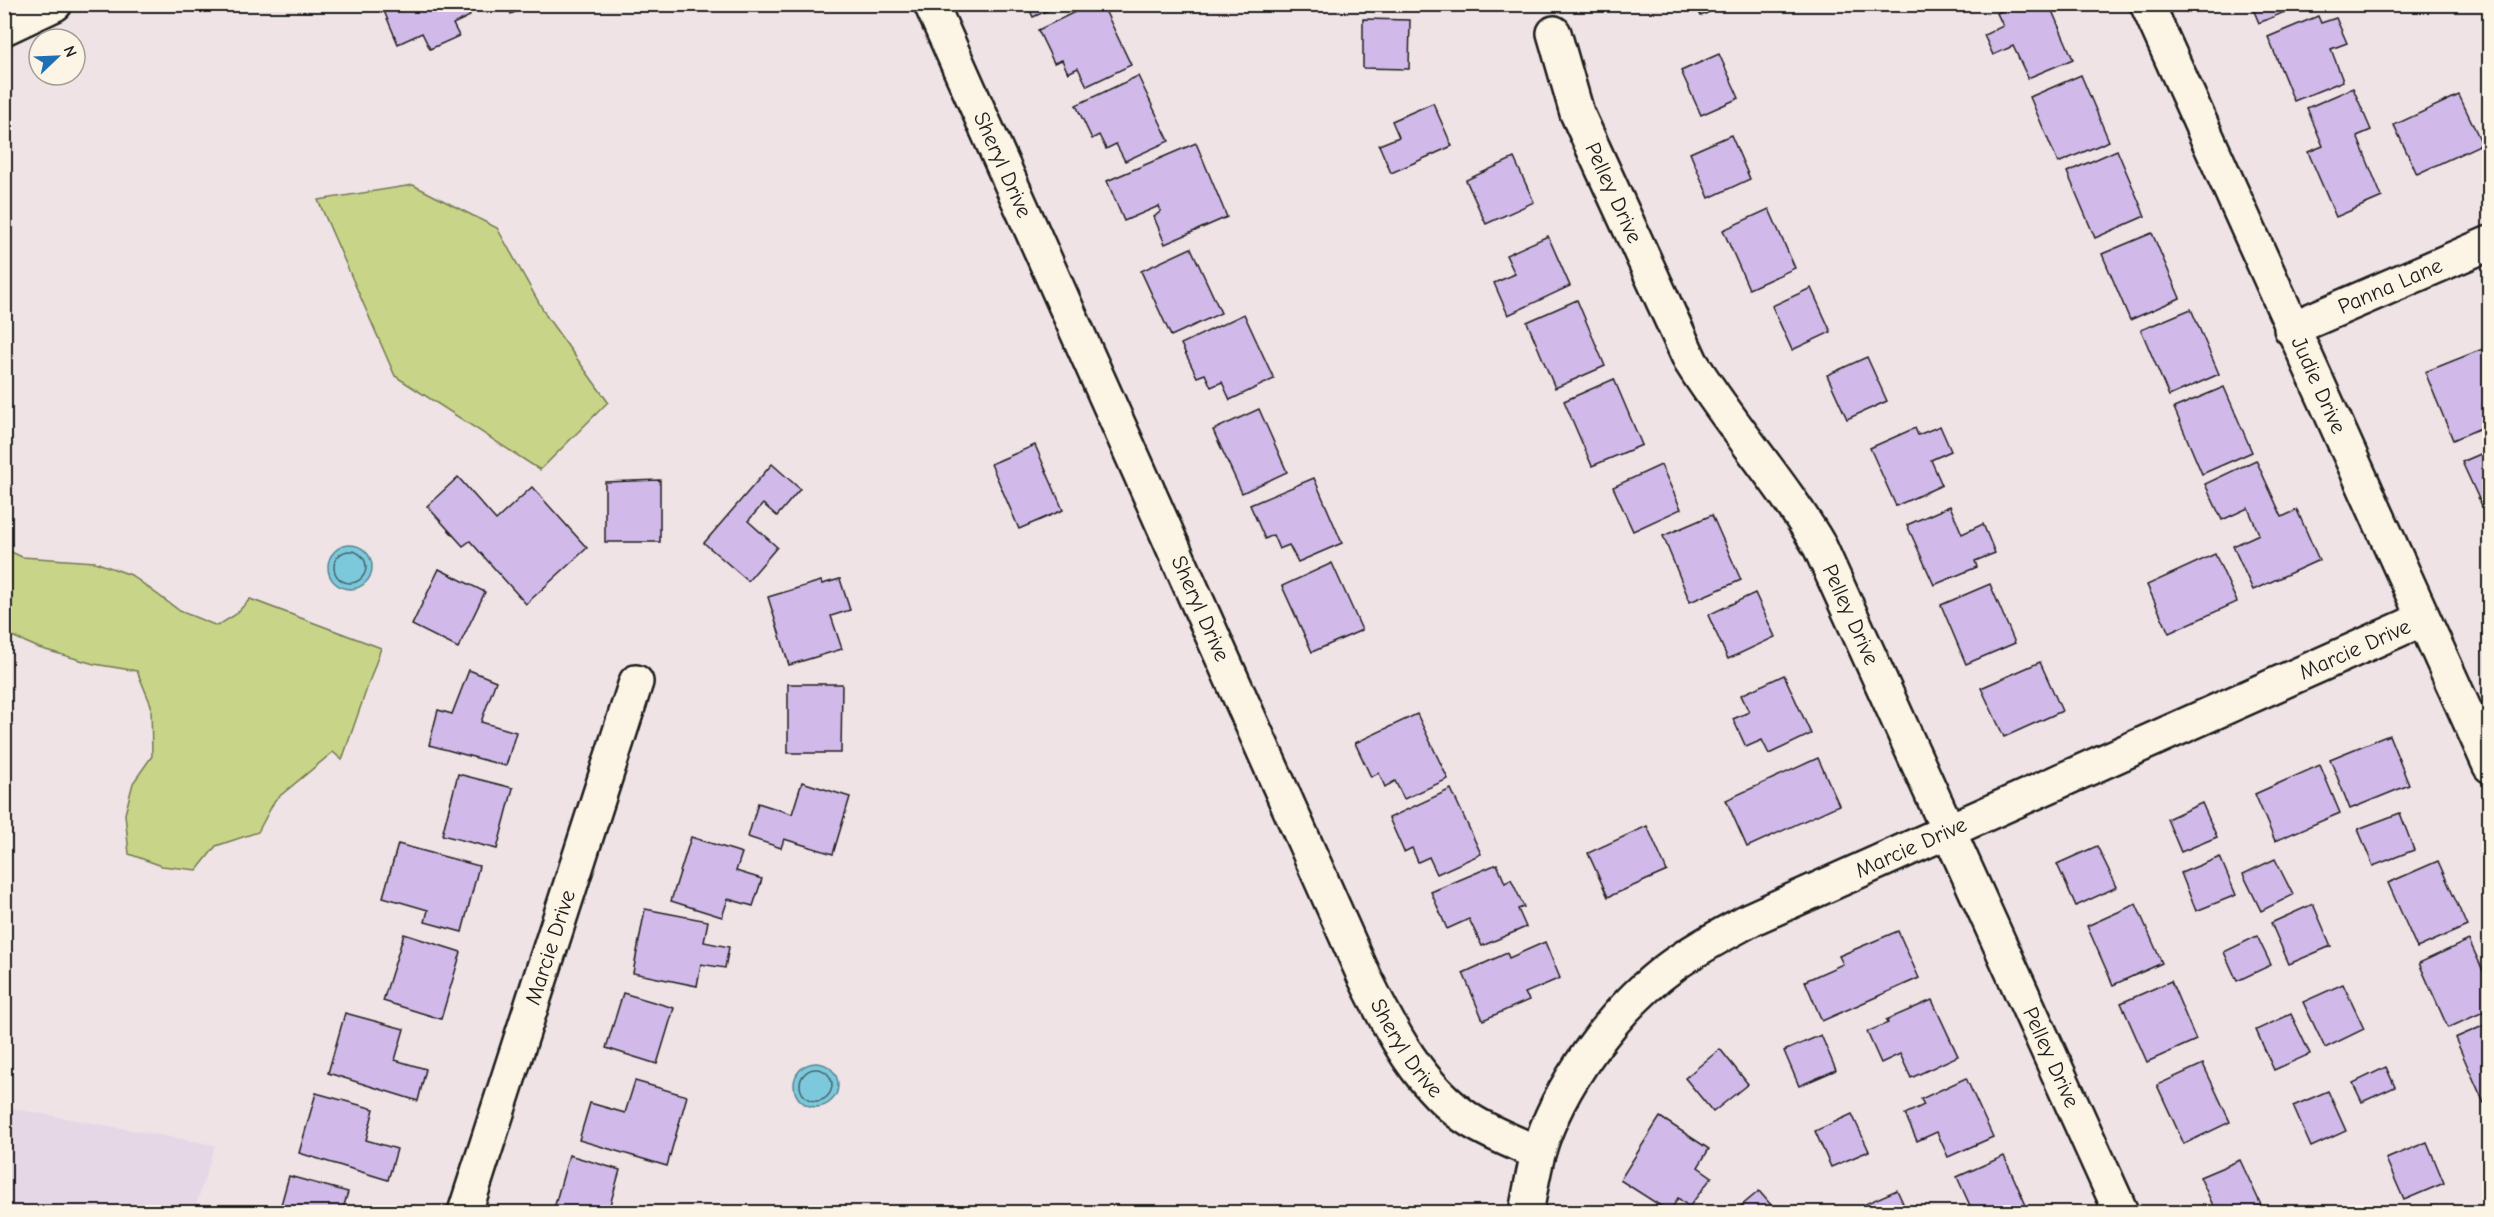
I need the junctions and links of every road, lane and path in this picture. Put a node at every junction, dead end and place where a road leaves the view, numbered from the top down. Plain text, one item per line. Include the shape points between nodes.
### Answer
1 (55, 4) edge
2 (931, 4) edge
3 (2147, 4) edge
4 (4, 28) edge
5 (1554, 33) dead end
6 (2490, 243) edge
7 (2291, 329) junction
8 (2423, 620) junction
9 (636, 682) dead end
10 (2490, 766) edge
11 (1949, 831) junction
12 (1538, 1154) junction
13 (465, 1212) edge
14 (1526, 1212) edge
15 (2121, 1212) edge

1 - 4 street
2 - 12 street, Sheryl Drive via 1382,1013 1436,1094 1472,1122
3 - 7 street, Judie Drive
5 - 11 street, Pelley Drive via 1577,113 1691,362 1712,397 1799,511 1820,547
6 - 7 street, Panna Lane
7 - 8 street, Judie Drive
8 - 10 street, Judie Drive
8 - 11 street, Marcie Drive
9 - 13 street, Marcie Drive
11 - 12 street, Marcie Drive via 1751,919 1671,966 1632,999 1602,1035 1576,1073
11 - 15 street, Pelley Drive
12 - 14 street, Marcie Drive

